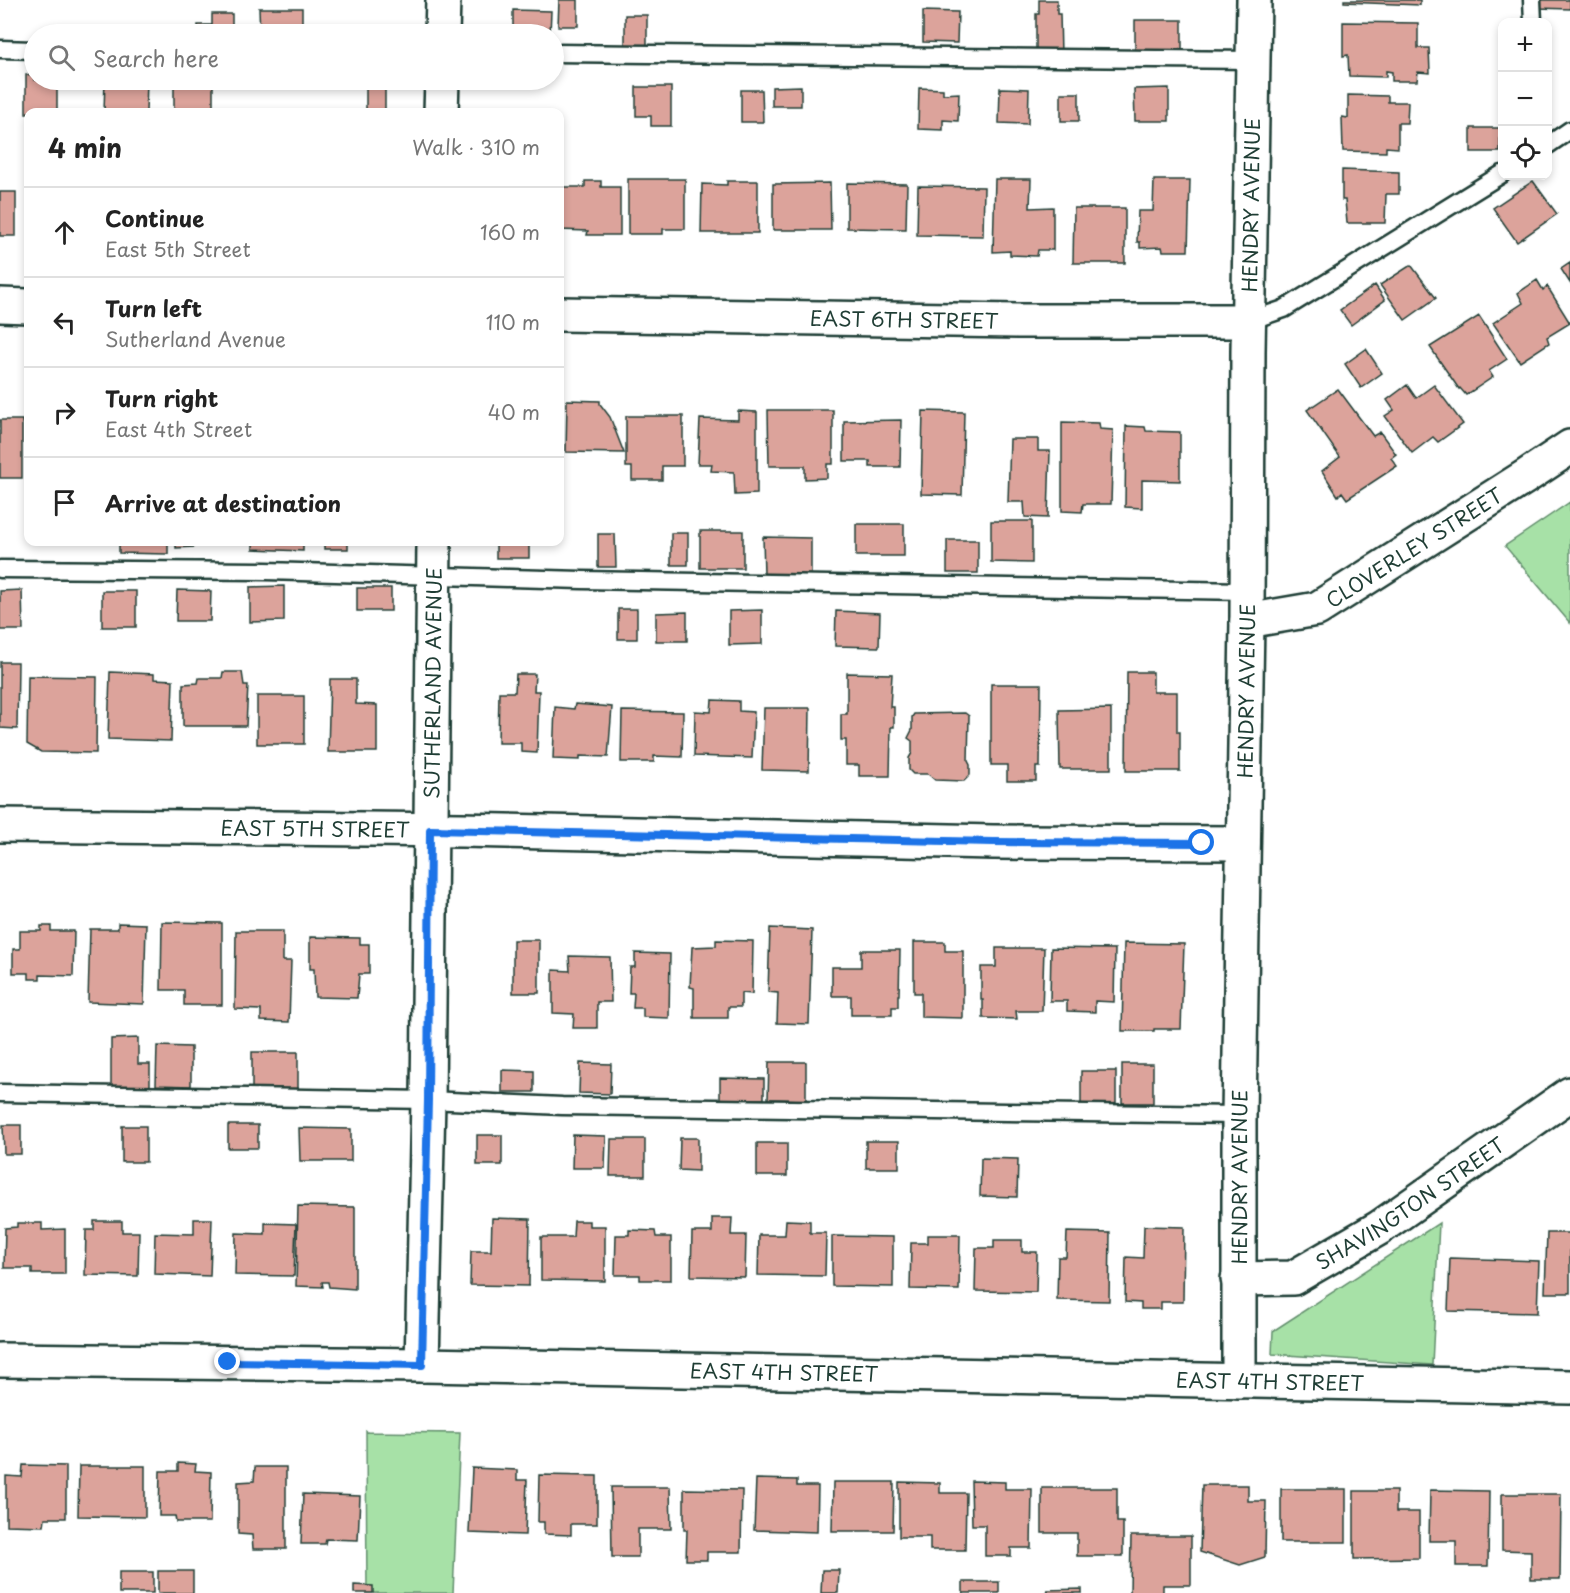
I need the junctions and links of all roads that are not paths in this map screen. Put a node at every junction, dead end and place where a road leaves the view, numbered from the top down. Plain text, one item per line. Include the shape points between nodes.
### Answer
1 (443, 0) edge
2 (1254, 0) edge
3 (1532, 0) edge
4 (1533, 18) edge
5 (442, 24) edge
6 (0, 49) edge
7 (24, 50) edge
8 (564, 53) edge
9 (1253, 60) junction
10 (442, 90) edge
11 (441, 108) edge
12 (1570, 130) edge
13 (1552, 142) edge
14 (1498, 177) edge
15 (0, 305) edge
16 (24, 306) edge
17 (564, 314) edge
18 (1249, 321) junction
19 (1570, 447) edge
20 (434, 546) edge
21 (0, 570) edge
22 (433, 577) junction
23 (1247, 606) junction
24 (0, 825) edge
25 (430, 830) junction
26 (1243, 843) junction
27 (0, 1093) edge
28 (1570, 1094) edge
29 (428, 1100) junction
30 (1239, 1115) junction
31 (1238, 1279) junction
32 (0, 1360) edge
33 (422, 1365) junction
34 (1239, 1381) junction
35 (1570, 1387) edge

1 - 5 street
2 - 9 street, HENDRY AVENUE
3 - 4 lane
6 - 7 lane
8 - 9 lane
9 - 18 street, HENDRY AVENUE
10 - 11 street
12 - 13 lane
14 - 18 lane via 1284,309
15 - 16 street
17 - 18 street, EAST 6TH STREET
18 - 23 street, HENDRY AVENUE
19 - 23 street, CLOVERLEY STREET via 1317,609
20 - 22 street, SUTHERLAND AVENUE
21 - 22 lane via 266,571
22 - 23 lane
22 - 25 street, SUTHERLAND AVENUE
23 - 26 street, HENDRY AVENUE
24 - 25 street, EAST 5TH STREET
25 - 26 street, EAST 5TH STREET via 981,842
25 - 29 street, SUTHERLAND AVENUE
26 - 30 street, HENDRY AVENUE
27 - 29 lane
28 - 31 street, SHAVINGTON STREET via 1378,1228 1293,1278
29 - 30 lane via 562,1106
29 - 33 street, SUTHERLAND AVENUE
30 - 31 street, HENDRY AVENUE
31 - 34 street, HENDRY AVENUE
32 - 33 street, EAST 4TH STREET
33 - 34 street, EAST 4TH STREET
34 - 35 street, EAST 4TH STREET

